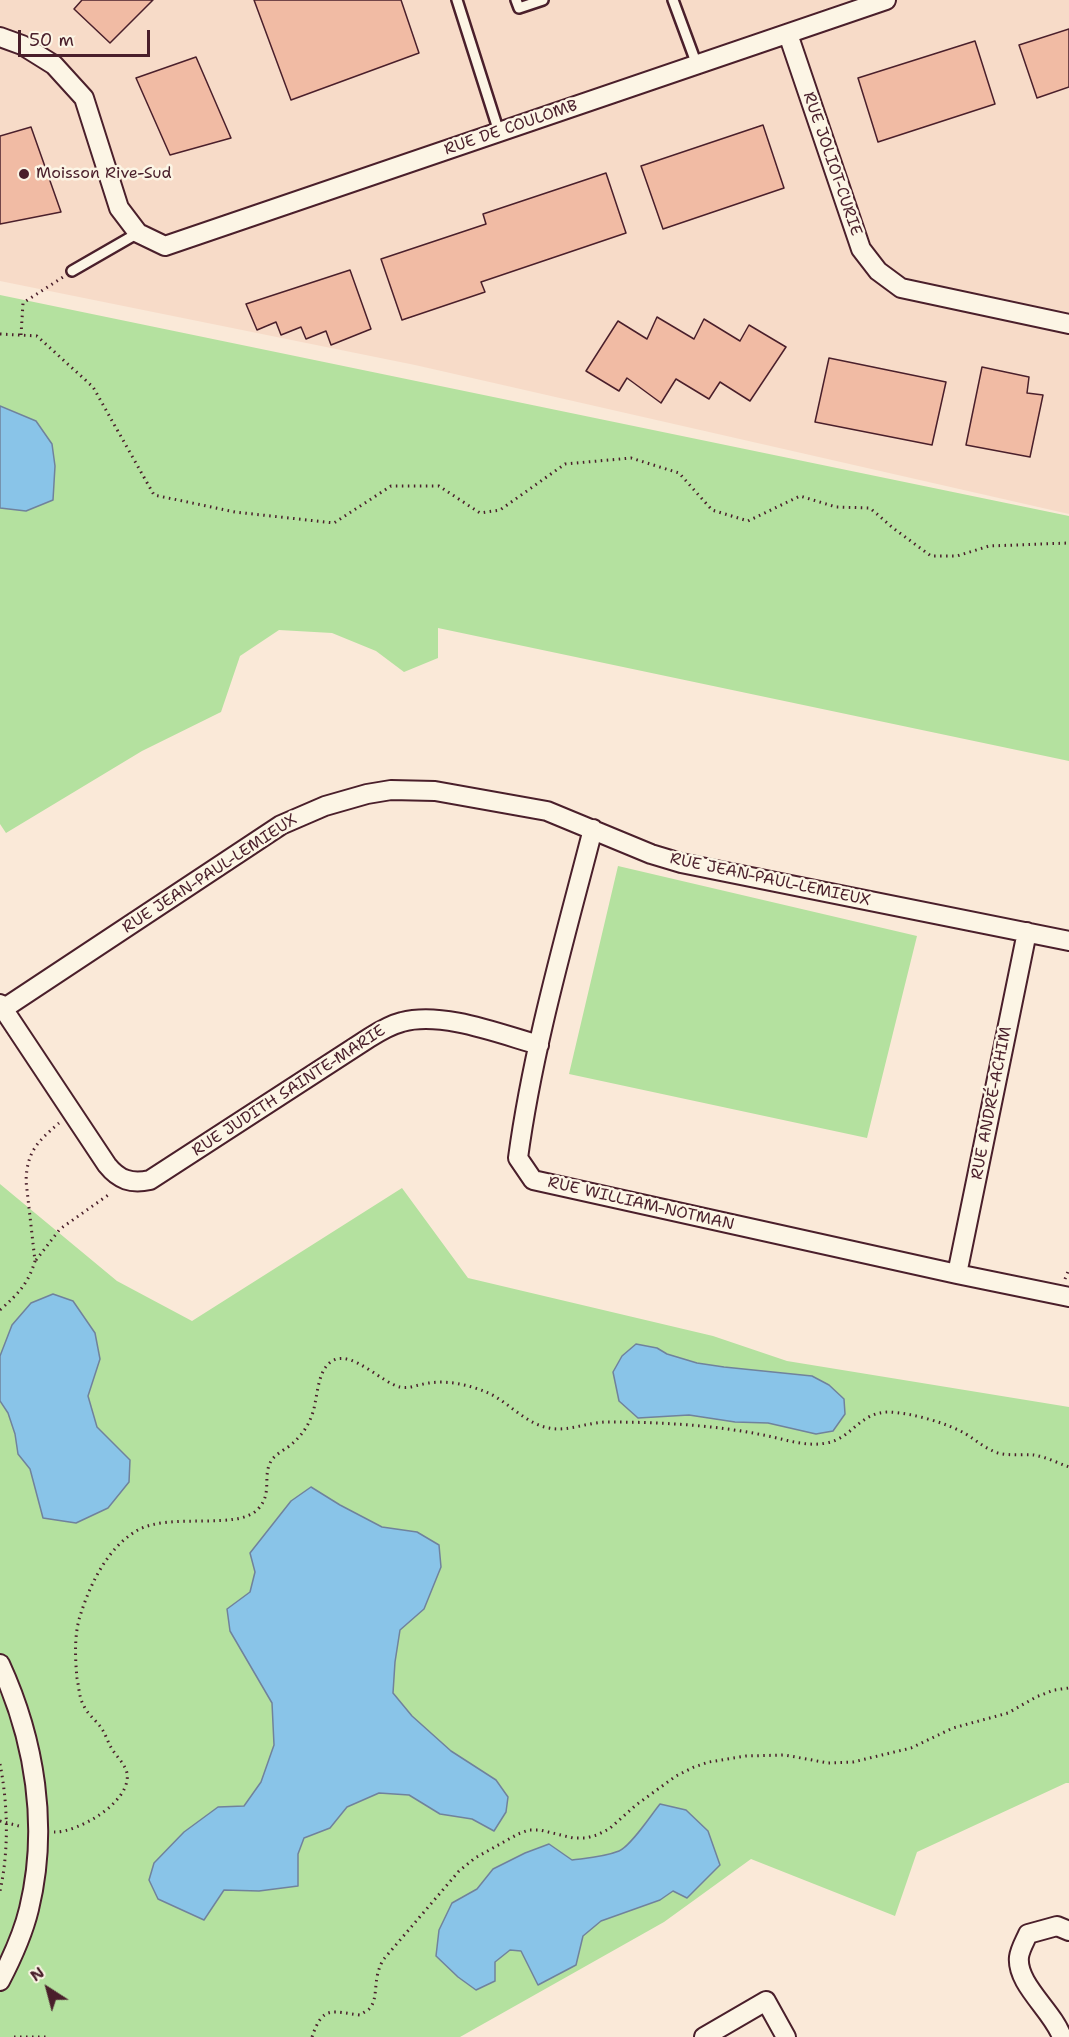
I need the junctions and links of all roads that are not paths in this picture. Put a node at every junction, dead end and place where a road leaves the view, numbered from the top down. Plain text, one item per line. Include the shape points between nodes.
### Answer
1 (457, 0) edge
2 (516, 0) edge
3 (543, 0) edge
4 (673, 0) edge
5 (886, 0) edge
6 (788, 34) junction
7 (0, 37) edge
8 (697, 65) junction
9 (499, 132) junction
10 (138, 233) junction
11 (72, 272) road end
12 (1069, 324) edge
13 (593, 829) junction
14 (1027, 932) junction
15 (1069, 942) edge
16 (1, 1008) edge
17 (538, 1045) junction
18 (957, 1274) junction
19 (1069, 1297) edge
20 (0, 1664) edge
21 (1069, 1931) edge
22 (0, 1981) edge
23 (1063, 2026) edge
24 (704, 2037) edge
25 (786, 2037) edge

1 - 9 lane
2 - 3 lane via 519,8
4 - 8 lane
5 - 6 street, RUE DE COULOMB
6 - 8 street, RUE DE COULOMB
6 - 12 street, RUE JOLIOT-CURIE via 861,249 878,271 902,288
7 - 10 street via 22,45 54,65 84,98 119,208
8 - 9 street, RUE DE COULOMB
9 - 10 street, RUE DE COULOMB via 165,246
10 - 11 lane
13 - 14 street, RUE JEAN-PAUL-LEMIEUX via 681,863
13 - 16 street, RUE JEAN-PAUL-LEMIEUX via 547,812 435,791 391,790 345,799 281,825
13 - 17 street, RUE WILLIAM-NOTMAN
14 - 15 street, RUE JEAN-PAUL-LEMIEUX
14 - 18 street, RUE ANDRÉ-ACHIM
16 - 17 street, RUE JUDITH SAINTE-MARIE via 107,1165 128,1182 138,1183 150,1180 385,1028 404,1021 443,1020
17 - 18 street, RUE WILLIAM-NOTMAN via 518,1158 533,1180
18 - 19 street, RUE WILLIAM-NOTMAN
20 - 22 street via 30,1751 38,1820 29,1910
21 - 23 street via 1057,1926 1028,1934 1019,1958 1024,1980
24 - 25 street via 766,2001

